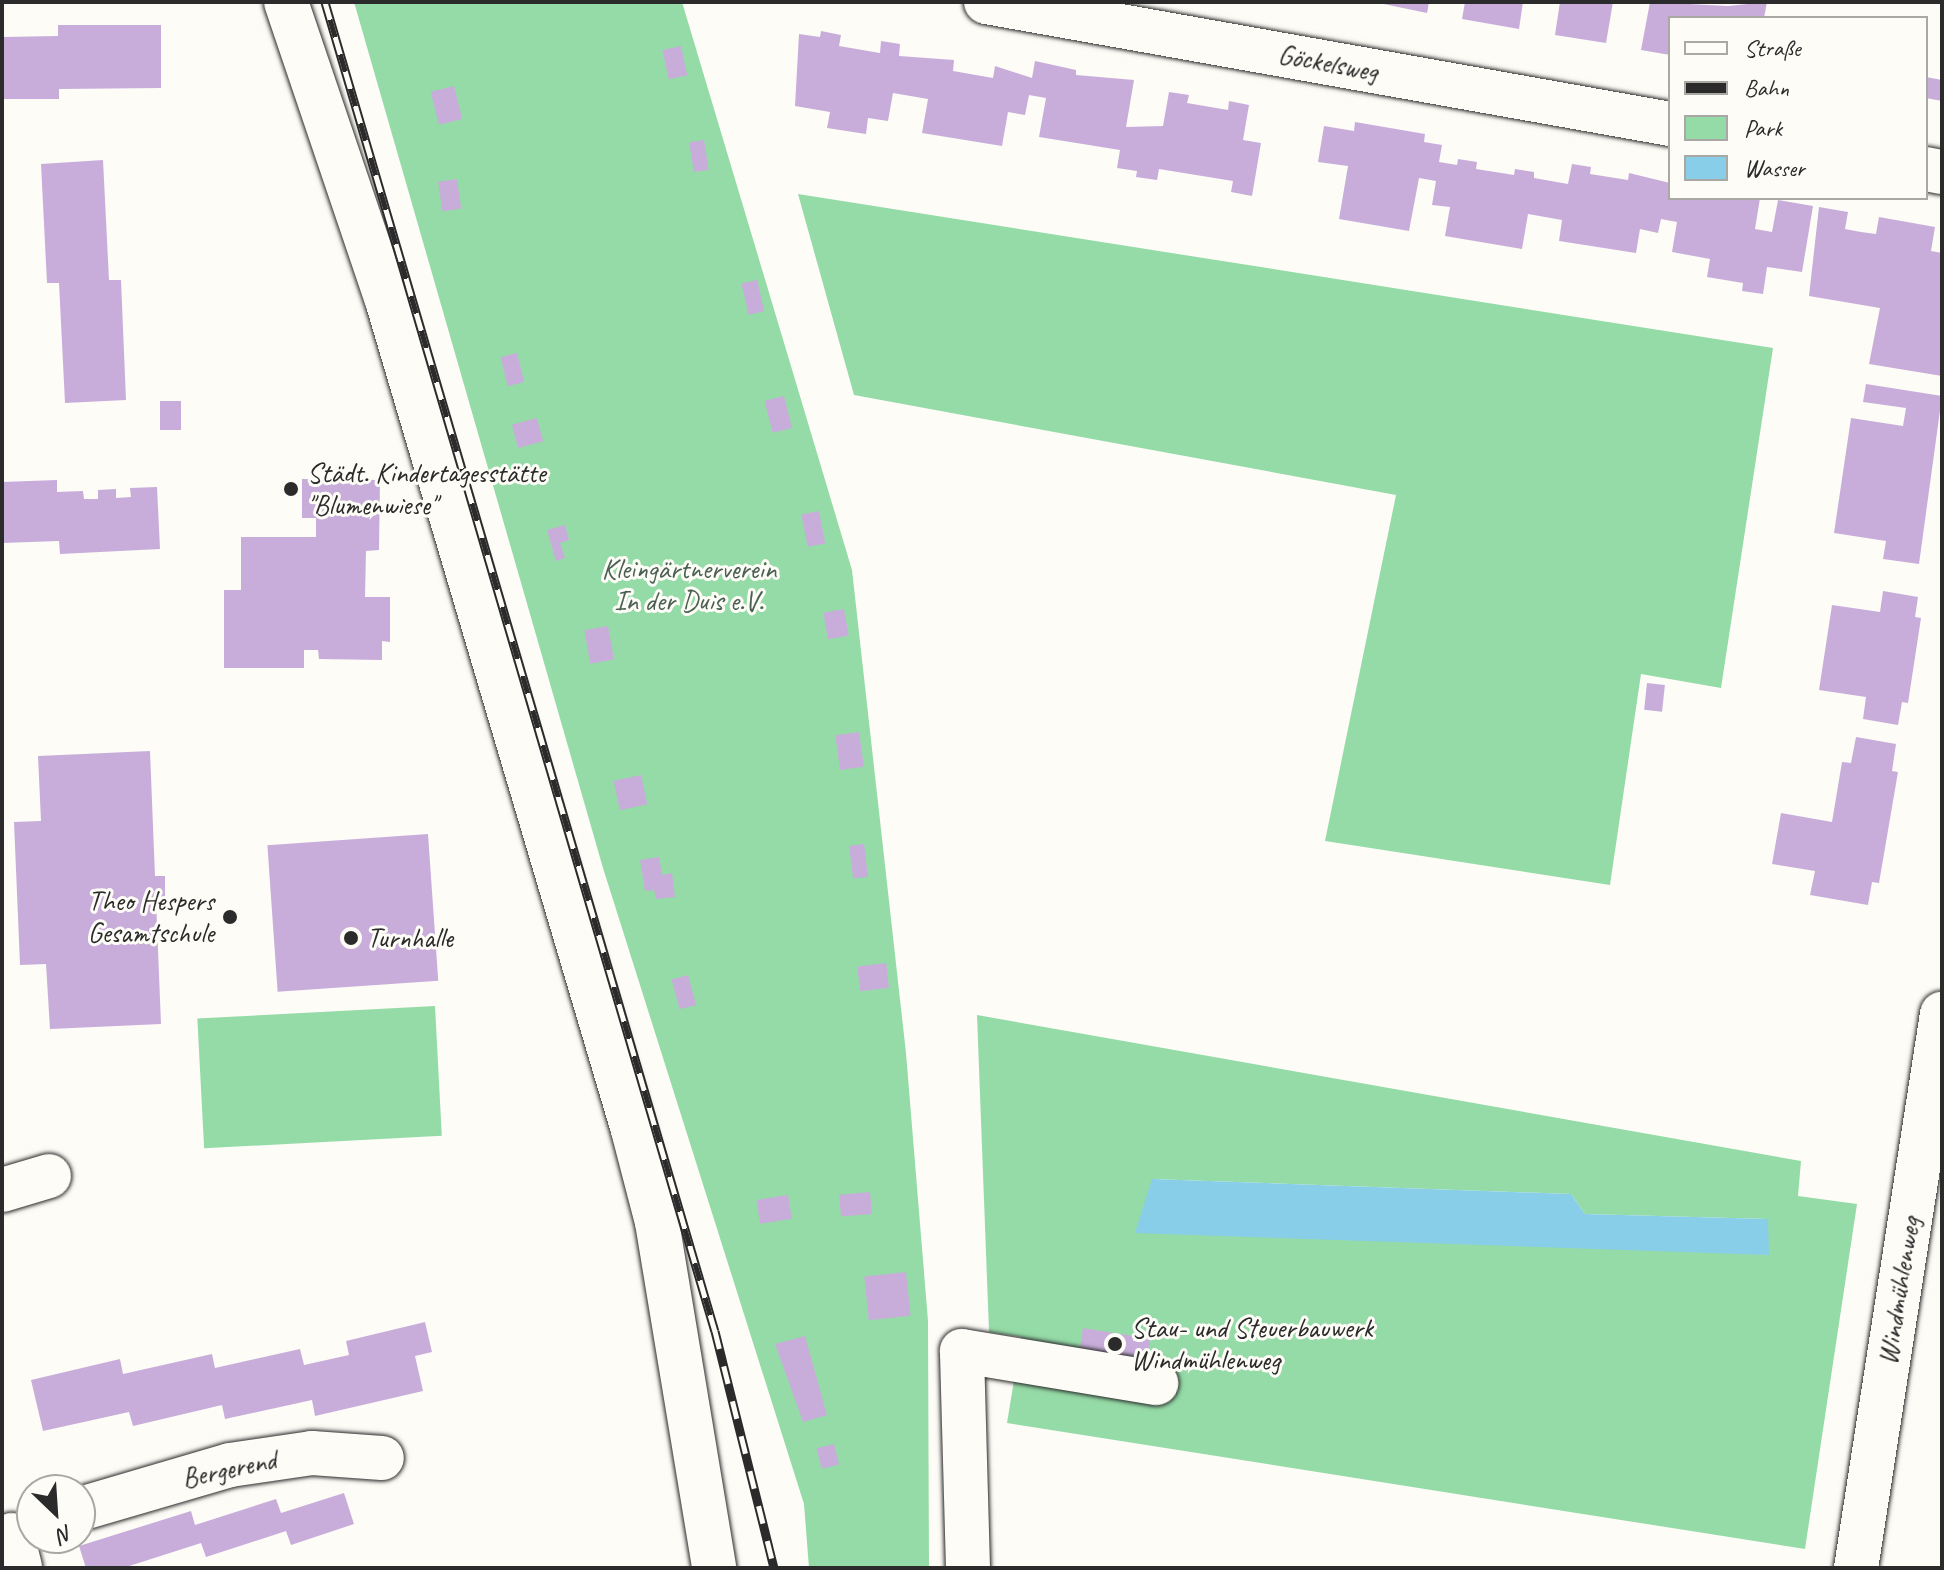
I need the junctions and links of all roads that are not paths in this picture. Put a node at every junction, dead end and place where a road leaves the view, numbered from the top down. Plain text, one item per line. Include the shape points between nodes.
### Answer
1 (286, 2) edge
2 (986, 2) edge
3 (1668, 124) edge
4 (1942, 1014) edge
5 (49, 1176) dead end
6 (2, 1190) edge
7 (1156, 1383) dead end
8 (382, 1458) dead end
9 (96, 1504) edge
10 (714, 1568) edge
11 (968, 1568) edge
12 (1856, 1568) edge

1 - 10 street via 387,300 633,1130 657,1222
2 - 3 street, Göckelsweg
4 - 12 street, Windmühlenweg
5 - 6 street
7 - 11 street via 962,1351
8 - 9 street, Bergerend via 312,1453 230,1465

